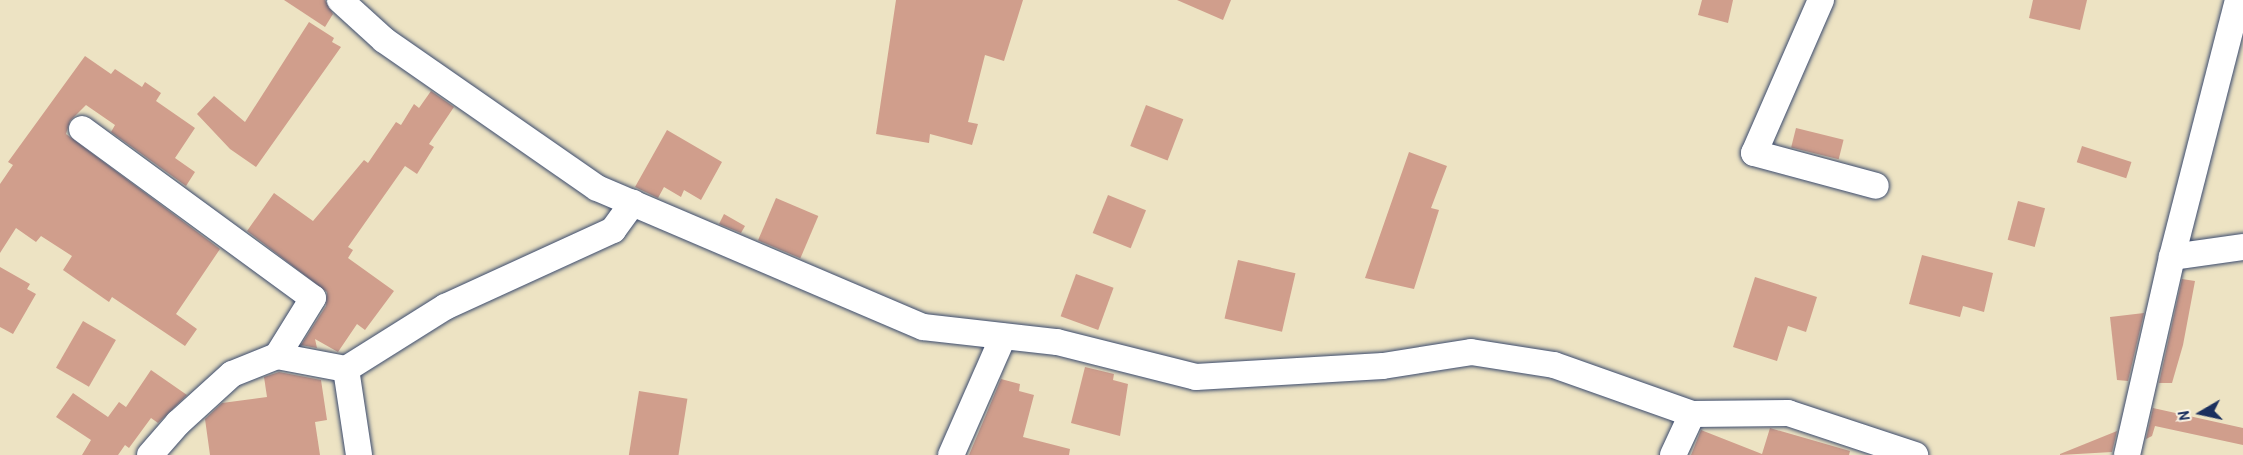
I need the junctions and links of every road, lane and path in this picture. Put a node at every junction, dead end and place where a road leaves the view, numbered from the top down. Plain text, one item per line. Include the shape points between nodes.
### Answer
1 (340, 0) edge
2 (1821, 0) edge
3 (2238, 0) edge
4 (81, 129) dead end
5 (1876, 186) dead end
6 (633, 202) junction
7 (2243, 247) edge
8 (2172, 257) junction
9 (1003, 337) junction
10 (277, 356) junction
11 (346, 369) junction
12 (1692, 414) junction
13 (150, 455) edge
14 (359, 455) edge
15 (951, 455) edge
16 (1673, 455) edge
17 (1916, 455) edge
18 (2127, 455) edge

1 - 6 street via 384,40 510,129 597,188
2 - 5 street via 1754,153
3 - 8 street
4 - 10 street via 313,298
6 - 9 street via 923,327
6 - 11 street via 613,230 445,307
7 - 8 street
8 - 18 street
9 - 12 street via 1057,342 1196,377 1383,366 1471,352 1554,365
9 - 15 street
10 - 11 street
10 - 13 street via 232,374 178,423
11 - 14 street
12 - 16 street
12 - 17 street via 1788,413

